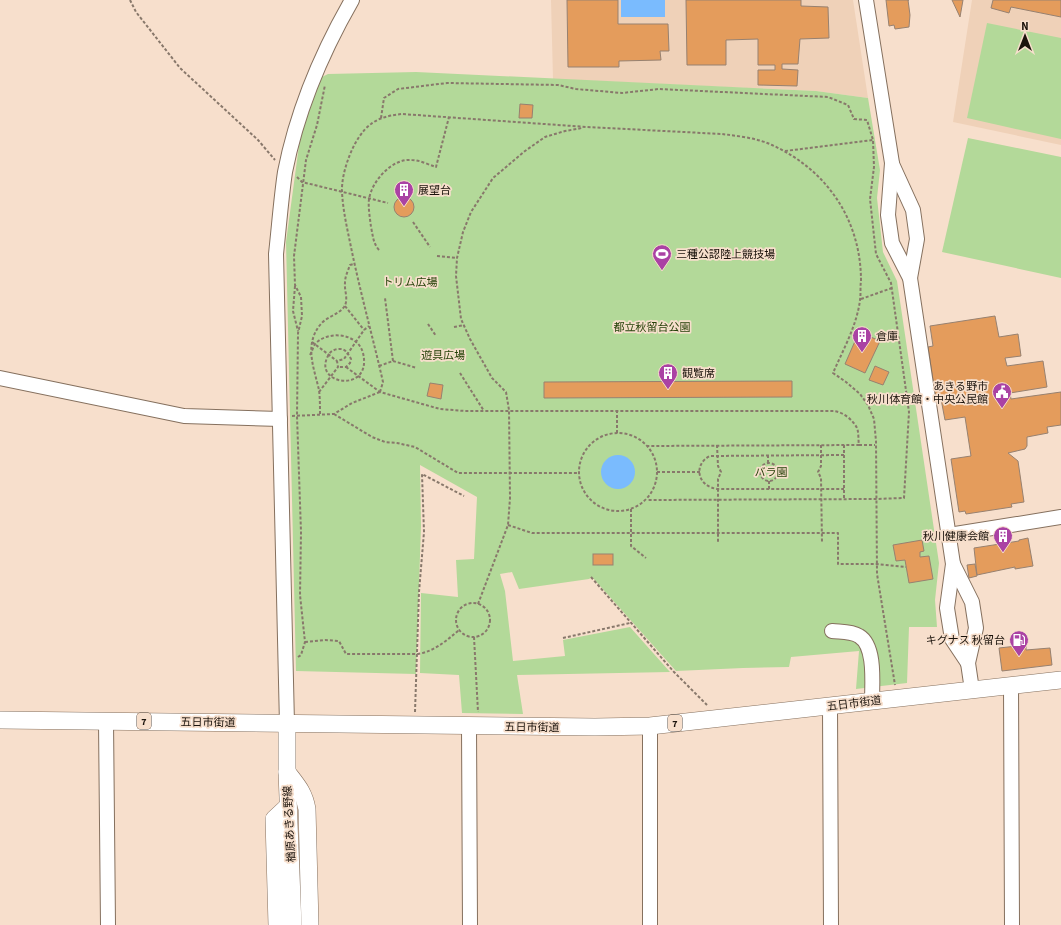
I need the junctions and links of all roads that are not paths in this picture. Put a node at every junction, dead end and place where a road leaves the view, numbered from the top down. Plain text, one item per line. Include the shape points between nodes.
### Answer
1 (352, 0) edge
2 (866, 0) edge
3 (892, 163) junction
4 (910, 202) junction
5 (888, 207) junction
6 (916, 246) junction
7 (895, 248) junction
8 (910, 278) junction
9 (0, 378) edge
10 (286, 418) junction
11 (1061, 517) edge
12 (949, 535) junction
13 (953, 564) junction
14 (972, 602) junction
15 (947, 608) junction
16 (832, 631) dead end
17 (974, 637) junction
18 (952, 639) junction
19 (968, 663) junction
20 (1061, 680) edge
21 (1011, 685) junction
22 (972, 690) junction
23 (872, 701) junction
24 (830, 706) junction
25 (0, 720) edge
26 (474, 720) junction
27 (106, 721) junction
28 (287, 724) junction
29 (650, 726) junction
30 (287, 772) junction
31 (288, 806) junction
32 (108, 925) edge
33 (277, 925) edge
34 (293, 925) edge
35 (310, 925) edge
36 (470, 925) edge
37 (650, 925) edge
38 (831, 925) edge
39 (1012, 925) edge

1 - 10 street via 314,75 298,121 290,174 281,201 276,254
2 - 3 street
3 - 4 street
3 - 5 street
4 - 5 street via 902,200
4 - 6 street
5 - 7 street via 892,243
6 - 7 street via 900,252
6 - 8 street
7 - 8 street
8 - 12 street
9 - 10 street via 184,416
10 - 28 street
11 - 12 street
12 - 13 street
13 - 14 street
13 - 15 street
14 - 15 street via 961,595 952,597
14 - 17 street via 976,628
15 - 18 street
16 - 23 street via 849,632 865,640 872,663
17 - 18 street via 968,643 960,644
17 - 19 street
18 - 19 street
19 - 22 street
20 - 21 main road, 五日市街道 / 7
21 - 22 main road, 五日市街道 / 7
21 - 39 street
22 - 23 main road, 五日市街道 / 7
23 - 24 main road, 五日市街道 / 7
24 - 29 main road, 五日市街道 / 7
24 - 38 street
25 - 27 main road, 五日市街道 / 7
26 - 28 main road, 五日市街道 / 7 via 415,725
26 - 29 main road, 五日市街道 / 7 via 595,727
26 - 36 street
27 - 28 main road, 五日市街道 / 7
27 - 32 street
28 - 30 main road, 楢原あきる野線
29 - 37 street
30 - 31 main road, 楢原あきる野線
30 - 35 main road via 301,789 307,809
31 - 33 main road via 274,819
31 - 34 main road, 楢原あきる野線

